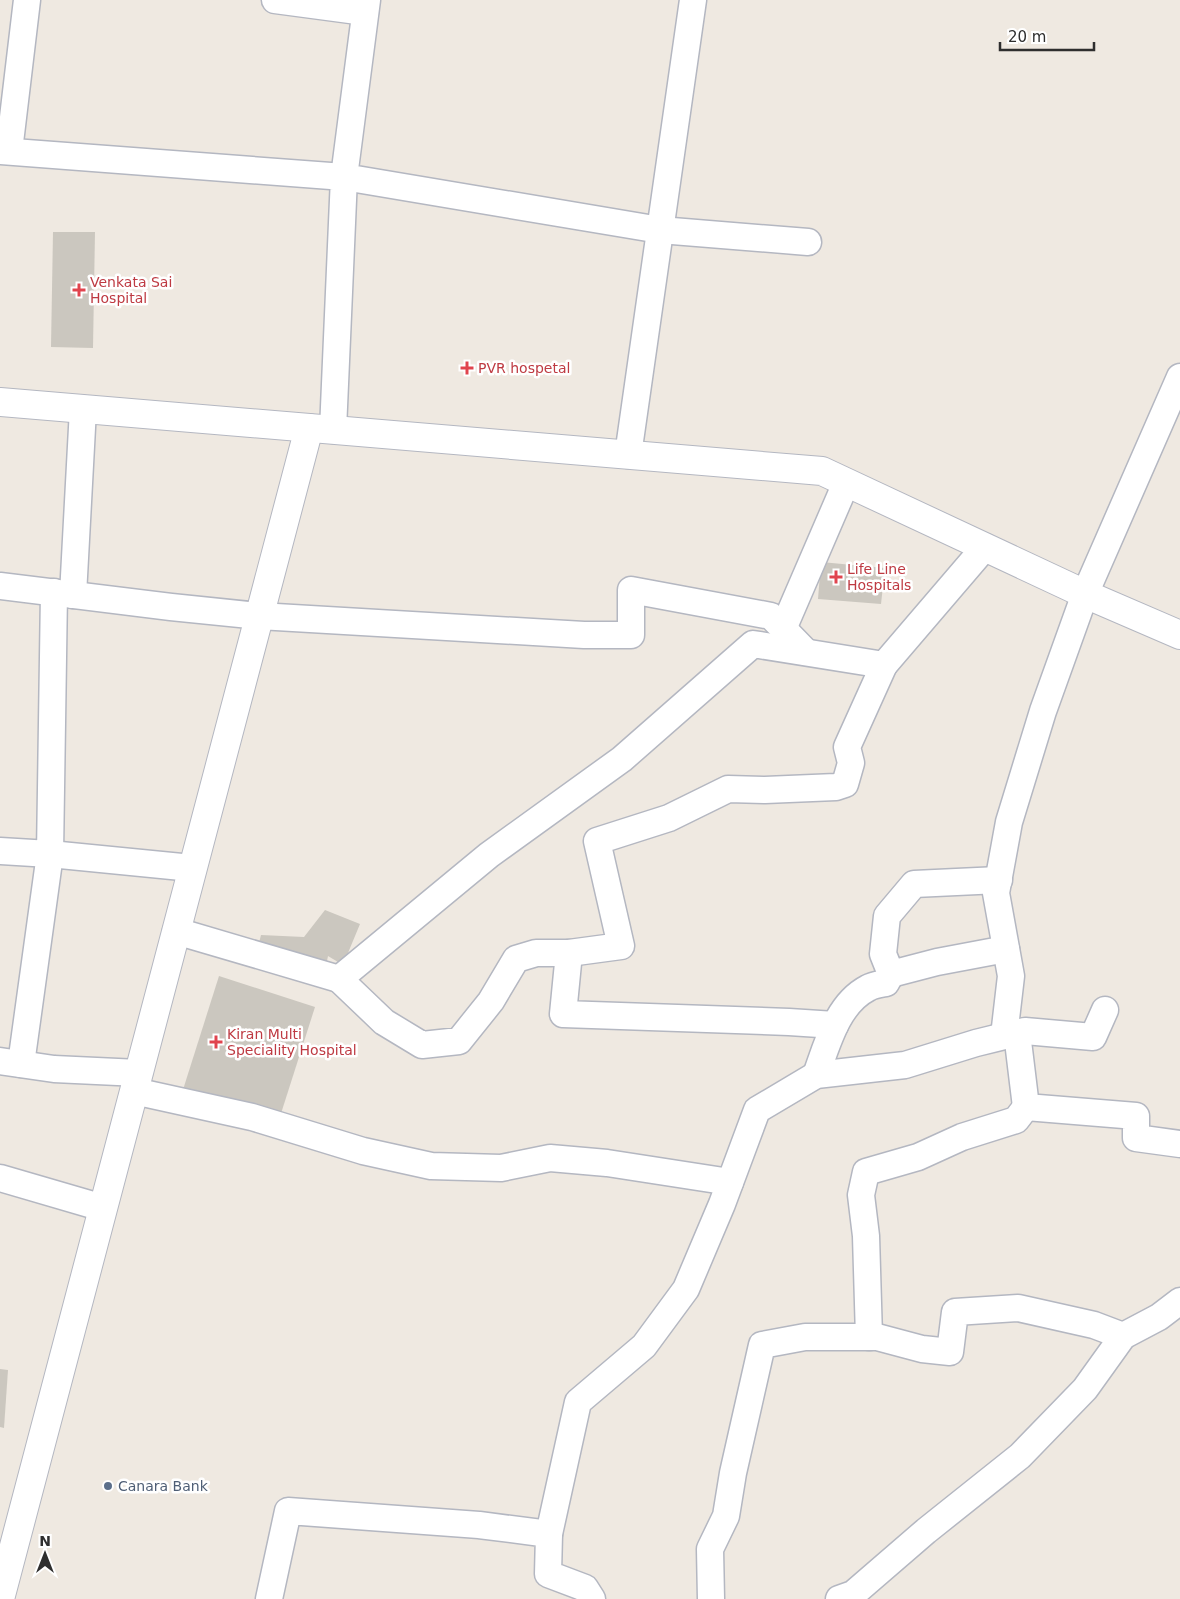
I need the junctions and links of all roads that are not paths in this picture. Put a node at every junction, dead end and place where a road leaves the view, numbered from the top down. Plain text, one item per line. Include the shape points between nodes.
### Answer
1 (27, 0) edge
2 (275, 0) edge
3 (693, 0) edge
4 (366, 6) edge
5 (5, 151) edge
6 (344, 177) junction
7 (660, 230) junction
8 (808, 242) dead end
9 (1180, 379) edge
10 (0, 402) edge
11 (82, 409) junction
12 (320, 429) junction
13 (628, 455) junction
14 (846, 483) junction
15 (985, 547) junction
16 (0, 586) edge
17 (64, 594) junction
18 (1085, 594) junction
19 (259, 616) junction
20 (784, 629) junction
21 (1180, 635) edge
22 (806, 652) junction
23 (884, 665) junction
24 (0, 851) edge
25 (50, 854) junction
26 (192, 868) junction
27 (999, 880) junction
28 (176, 932) junction
29 (1006, 949) junction
30 (569, 953) junction
31 (891, 974) junction
32 (339, 980) junction
33 (1105, 1010) dead end
34 (835, 1025) junction
35 (1011, 1034) junction
36 (11, 1063) edge
37 (816, 1076) junction
38 (136, 1082) junction
39 (1026, 1107) junction
40 (1180, 1144) edge
41 (0, 1178) edge
42 (730, 1182) junction
43 (103, 1208) junction
44 (1180, 1301) edge
45 (1124, 1336) junction
46 (869, 1338) junction
47 (549, 1534) junction
48 (0, 1598) edge
49 (270, 1599) edge
50 (592, 1599) edge
51 (711, 1599) edge
52 (839, 1599) edge

1 - 5 street
2 - 4 street
3 - 7 street
4 - 6 street
5 - 6 street
6 - 7 street
6 - 12 street
7 - 8 street
7 - 13 street
9 - 18 street
10 - 11 main road
11 - 12 main road
11 - 17 street
12 - 13 main road
12 - 19 main road
13 - 14 main road via 822,471
14 - 15 main road
14 - 20 street
15 - 18 main road
15 - 23 street
16 - 17 street
17 - 19 street
17 - 25 street
18 - 21 main road
18 - 27 street via 1043,711 1009,822
19 - 20 street via 631,635 631,590 771,616
19 - 26 main road
20 - 22 street
22 - 23 street
22 - 32 street via 753,644 622,759 489,855
23 - 30 street via 847,747 852,763 845,784 836,787 728,789 670,818 597,841 621,946
24 - 25 street
25 - 26 street
25 - 36 street
26 - 28 main road
27 - 29 street via 996,893
27 - 31 street via 914,884 887,916 883,954
28 - 32 street
28 - 38 main road
29 - 31 street
29 - 35 street via 1011,976
30 - 32 street via 536,953 516,959 491,1001 459,1041 422,1045 384,1022
30 - 34 street via 563,1014
31 - 34 street via 886,983 868,987 844,1007
33 - 35 street via 1093,1037 1025,1031
34 - 37 street
35 - 37 street via 905,1065
35 - 39 street
36 - 38 street
37 - 42 street via 757,1110
38 - 42 street via 363,1151 431,1166 501,1168 550,1158 607,1163
38 - 43 main road
39 - 40 street via 1136,1116 1136,1138
39 - 46 street via 1016,1120 962,1136 918,1157 866,1172 861,1195 866,1236
41 - 43 street
42 - 47 street via 686,1289 644,1346 578,1402
43 - 48 main road
44 - 45 street
45 - 46 street via 1018,1308 955,1312 950,1352
45 - 52 street via 1085,1389 1020,1456 926,1530 853,1594
46 - 51 street via 805,1338 762,1345 726,1516 710,1549
47 - 49 street via 479,1525 288,1511
47 - 50 street via 548,1574 585,1588

